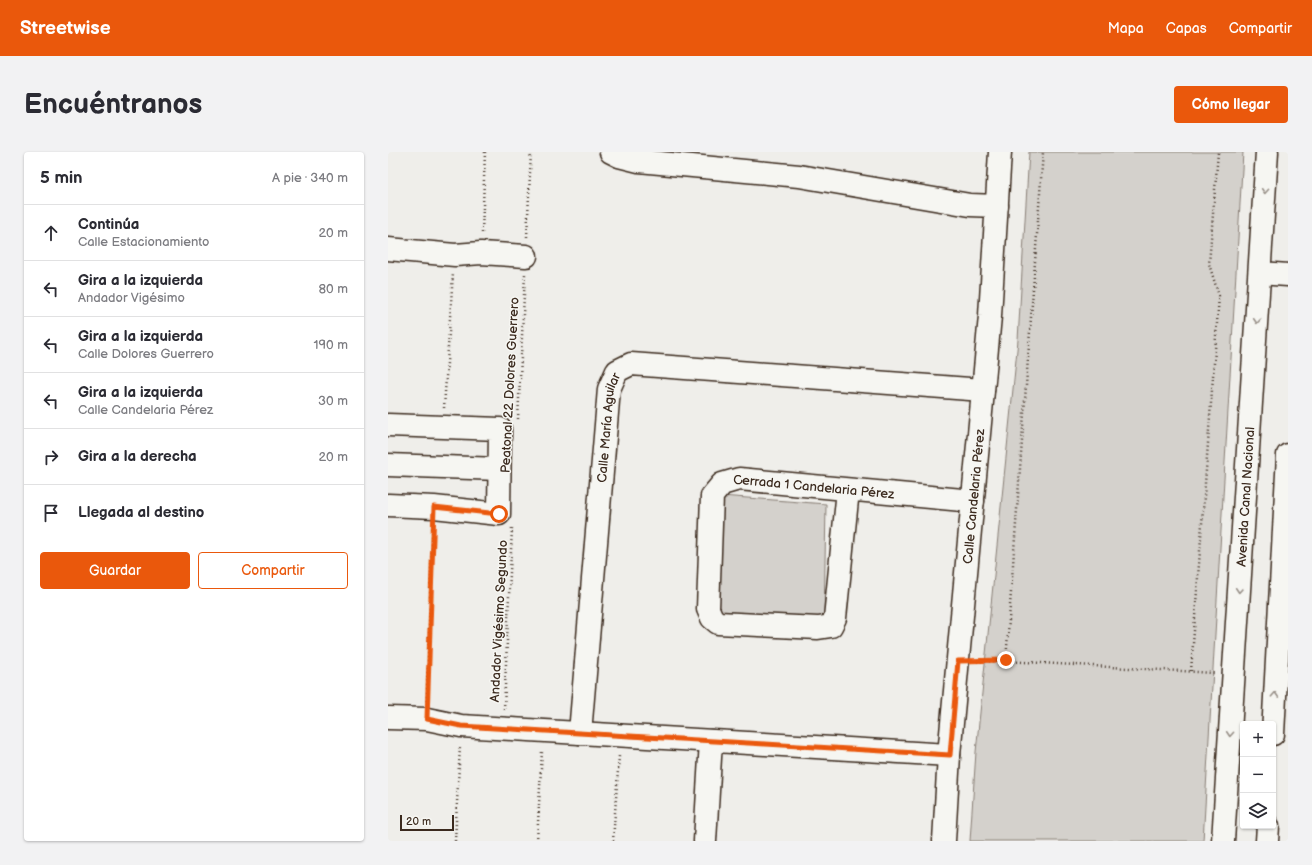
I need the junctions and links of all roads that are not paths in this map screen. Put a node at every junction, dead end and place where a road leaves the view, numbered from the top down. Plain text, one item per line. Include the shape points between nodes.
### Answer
1 (611, 152) edge
2 (1000, 152) edge
3 (1267, 152) edge
4 (997, 206) junction
5 (388, 248) edge
6 (526, 256) road end
7 (1260, 273) junction
8 (1288, 275) edge
9 (983, 390) junction
10 (388, 425) edge
11 (1288, 455) edge
12 (388, 465) edge
13 (499, 469) junction
14 (848, 490) junction
15 (973, 501) junction
16 (388, 505) edge
17 (388, 718) edge
18 (1274, 721) edge
19 (580, 733) junction
20 (711, 741) junction
21 (950, 755) junction
22 (1268, 829) edge
23 (706, 841) edge
24 (944, 841) edge
25 (1223, 841) edge
26 (1267, 841) edge

1 - 4 street via 639,161 799,176 970,205
2 - 4 street, Calle Candelaria Pérez
3 -> 7 street, Avenida Canal Nacional
4 - 9 street, Calle Candelaria Pérez
5 - 6 street via 455,255 481,253
7 - 8 street
7 -> 25 street, Avenida Canal Nacional
9 - 15 street, Calle Candelaria Pérez
9 - 19 street, Calle María Aguilar via 631,364 617,371 609,389
10 - 13 street via 500,429
18 -> 11 street
12 - 13 street
13 - 16 street via 499,514
14 - 14 street, Cerrada 1 Candelaria Pérez via 740,478 722,484 712,496 708,609 712,618 718,624 818,628 831,626 835,618
14 - 15 street, Cerrada 1 Candelaria Pérez
15 - 21 street, Calle Candelaria Pérez
17 - 19 street via 427,719 461,726
19 - 20 street
20 - 21 street
20 - 23 street
21 - 24 street, Calle Candelaria Pérez
22 - 26 street

